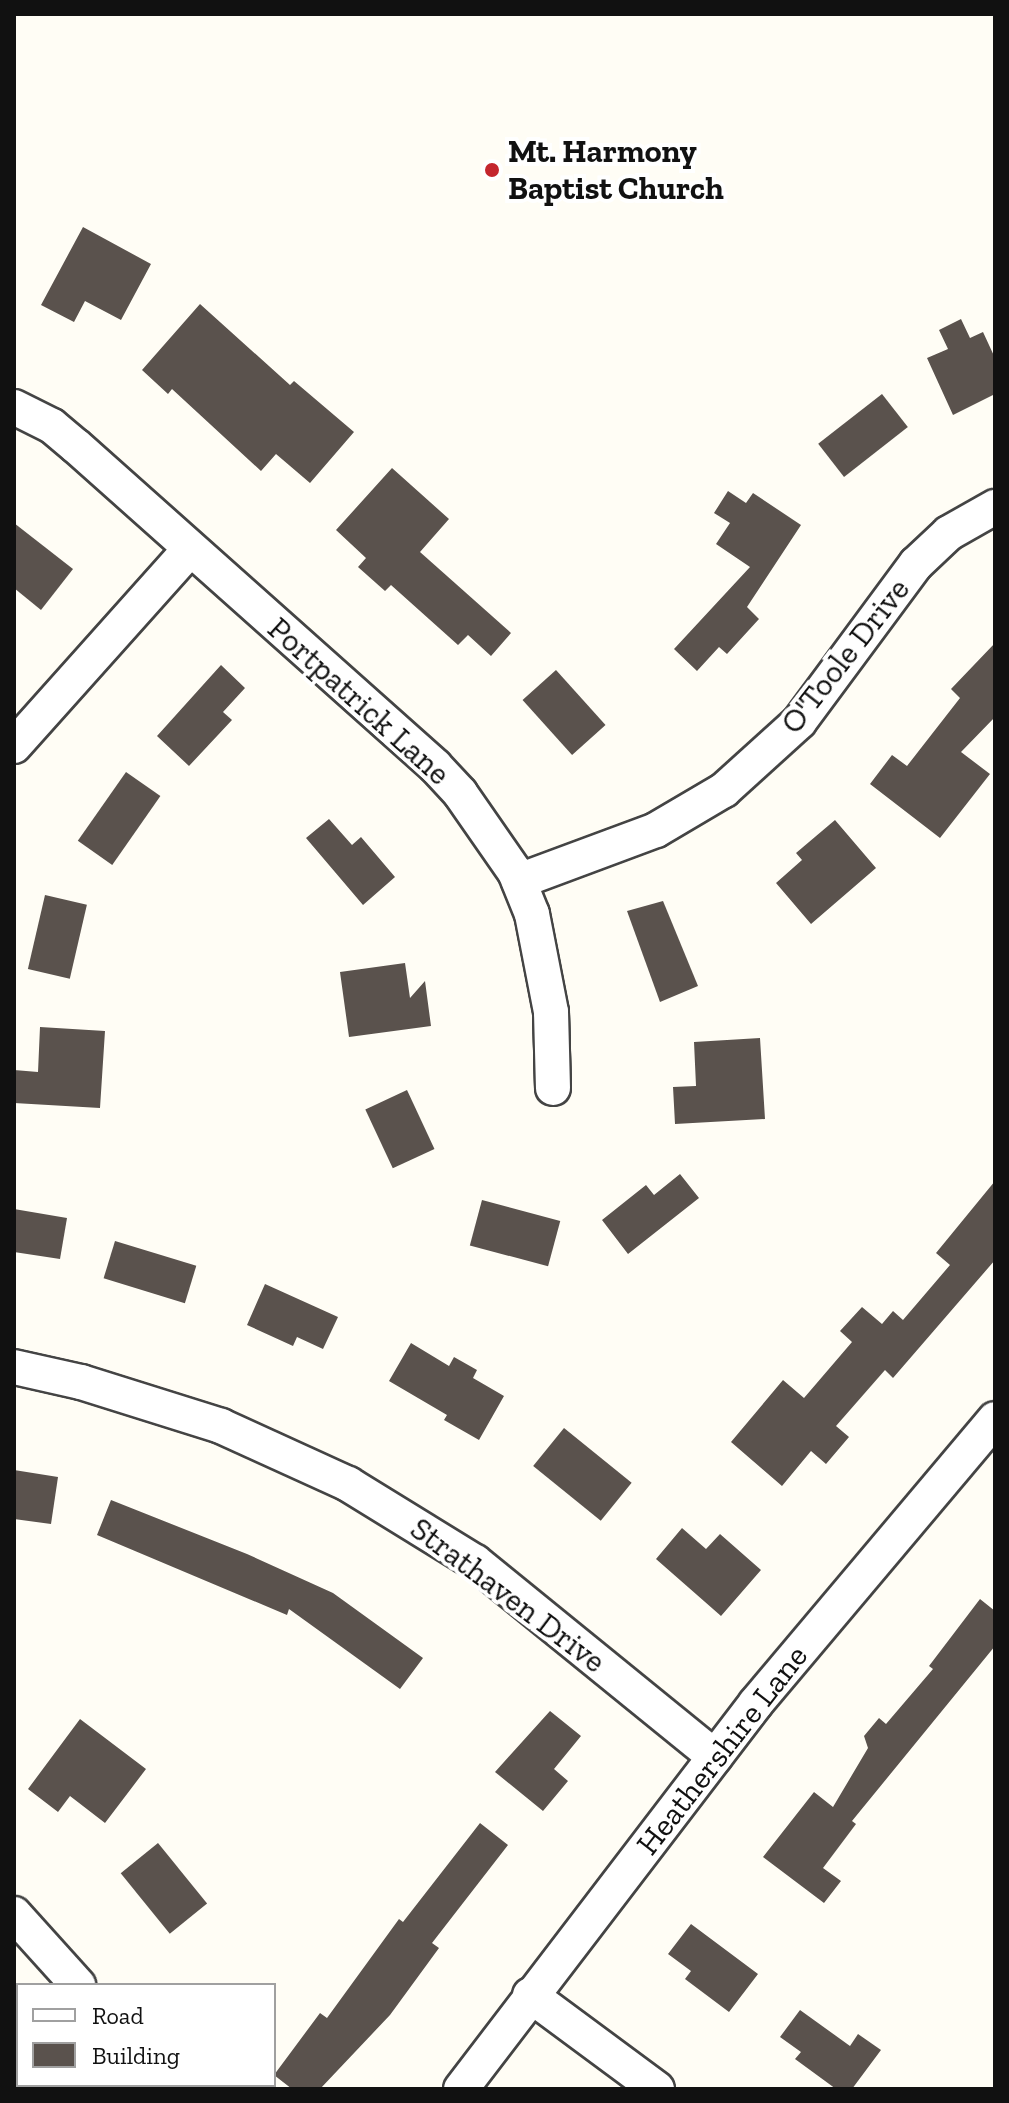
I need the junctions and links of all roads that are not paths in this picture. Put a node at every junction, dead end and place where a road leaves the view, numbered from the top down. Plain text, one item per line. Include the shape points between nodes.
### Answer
1 (14, 407) edge
2 (995, 507) edge
3 (189, 550) junction
4 (14, 746) edge
5 (519, 881) junction
6 (553, 1088) dead end
7 (14, 1367) edge
8 (995, 1419) edge
9 (715, 1757) junction
10 (14, 1914) edge
11 (76, 1983) edge
12 (530, 1995) junction
13 (461, 2089) edge
14 (657, 2089) edge

1 - 3 street, Portpatrick Lane via 52,426
2 - 5 street, O'Toole Drive via 949,533 916,564 799,722 724,790 656,830
3 - 4 street
3 - 5 street, Portpatrick Lane via 435,766 460,793
5 - 6 street, Portpatrick Lane via 544,966
7 - 9 street, Strathaven Drive via 221,1426 348,1484 475,1562
8 - 9 street, Heathershire Lane
9 - 12 street, Heathershire Lane
10 - 11 street
12 - 13 street, Heathershire Lane
12 - 14 street

